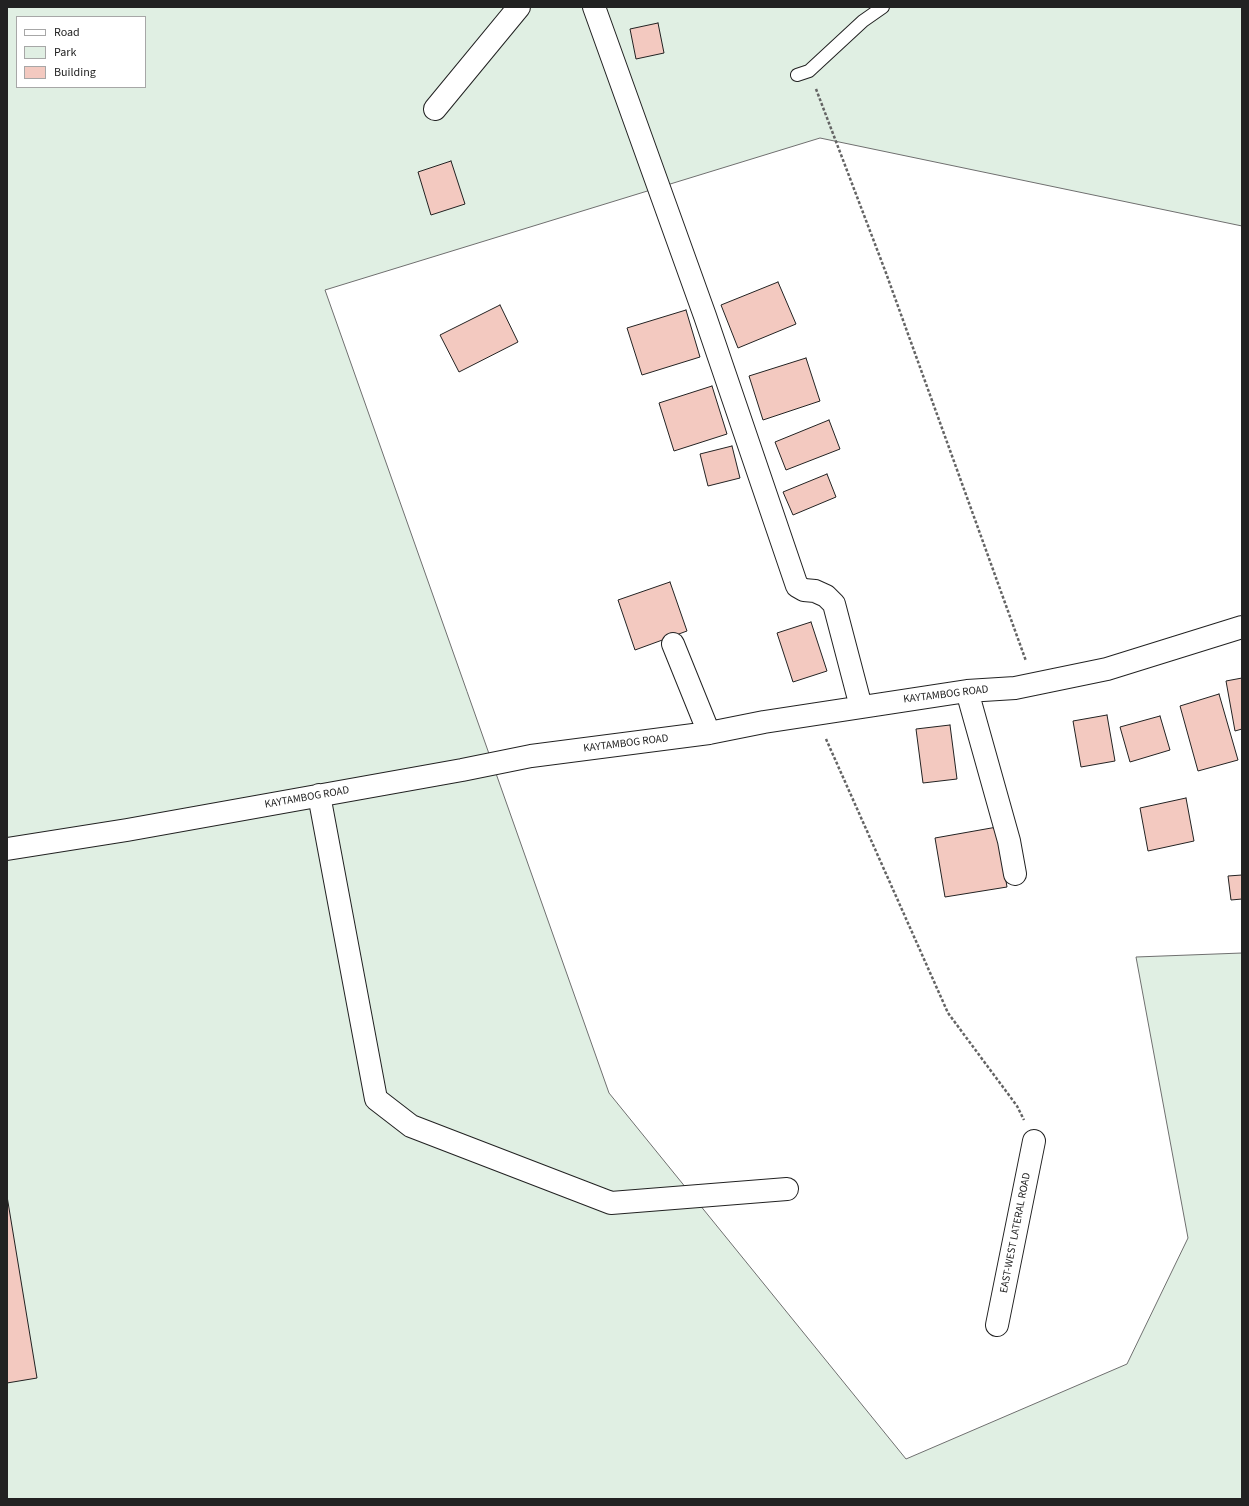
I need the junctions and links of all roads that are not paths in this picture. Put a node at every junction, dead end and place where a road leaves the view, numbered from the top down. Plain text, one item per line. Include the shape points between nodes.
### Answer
1 (518, 7) edge
2 (594, 7) edge
3 (883, 7) edge
4 (797, 75) dead end
5 (435, 109) dead end
6 (1242, 628) edge
7 (673, 644) dead end
8 (967, 691) junction
9 (862, 707) junction
10 (709, 733) junction
11 (319, 795) junction
12 (7, 849) edge
13 (1015, 874) dead end
14 (1034, 1141) road end
15 (787, 1190) dead end
16 (997, 1325) dead end

1 - 5 street
2 - 9 street via 705,316 797,586 826,596 834,604
3 - 4 lane via 863,20 809,71
6 - 8 street, KAYTAMBOG ROAD via 1107,669 1015,688
7 - 10 street
8 - 9 street, KAYTAMBOG ROAD
8 - 13 street via 1009,841
9 - 10 street, KAYTAMBOG ROAD
10 - 11 street, KAYTAMBOG ROAD via 531,756
11 - 12 street, KAYTAMBOG ROAD
11 - 15 street via 376,1099 411,1126 611,1203
14 - 16 street, EAST-WEST LATERAL ROAD

